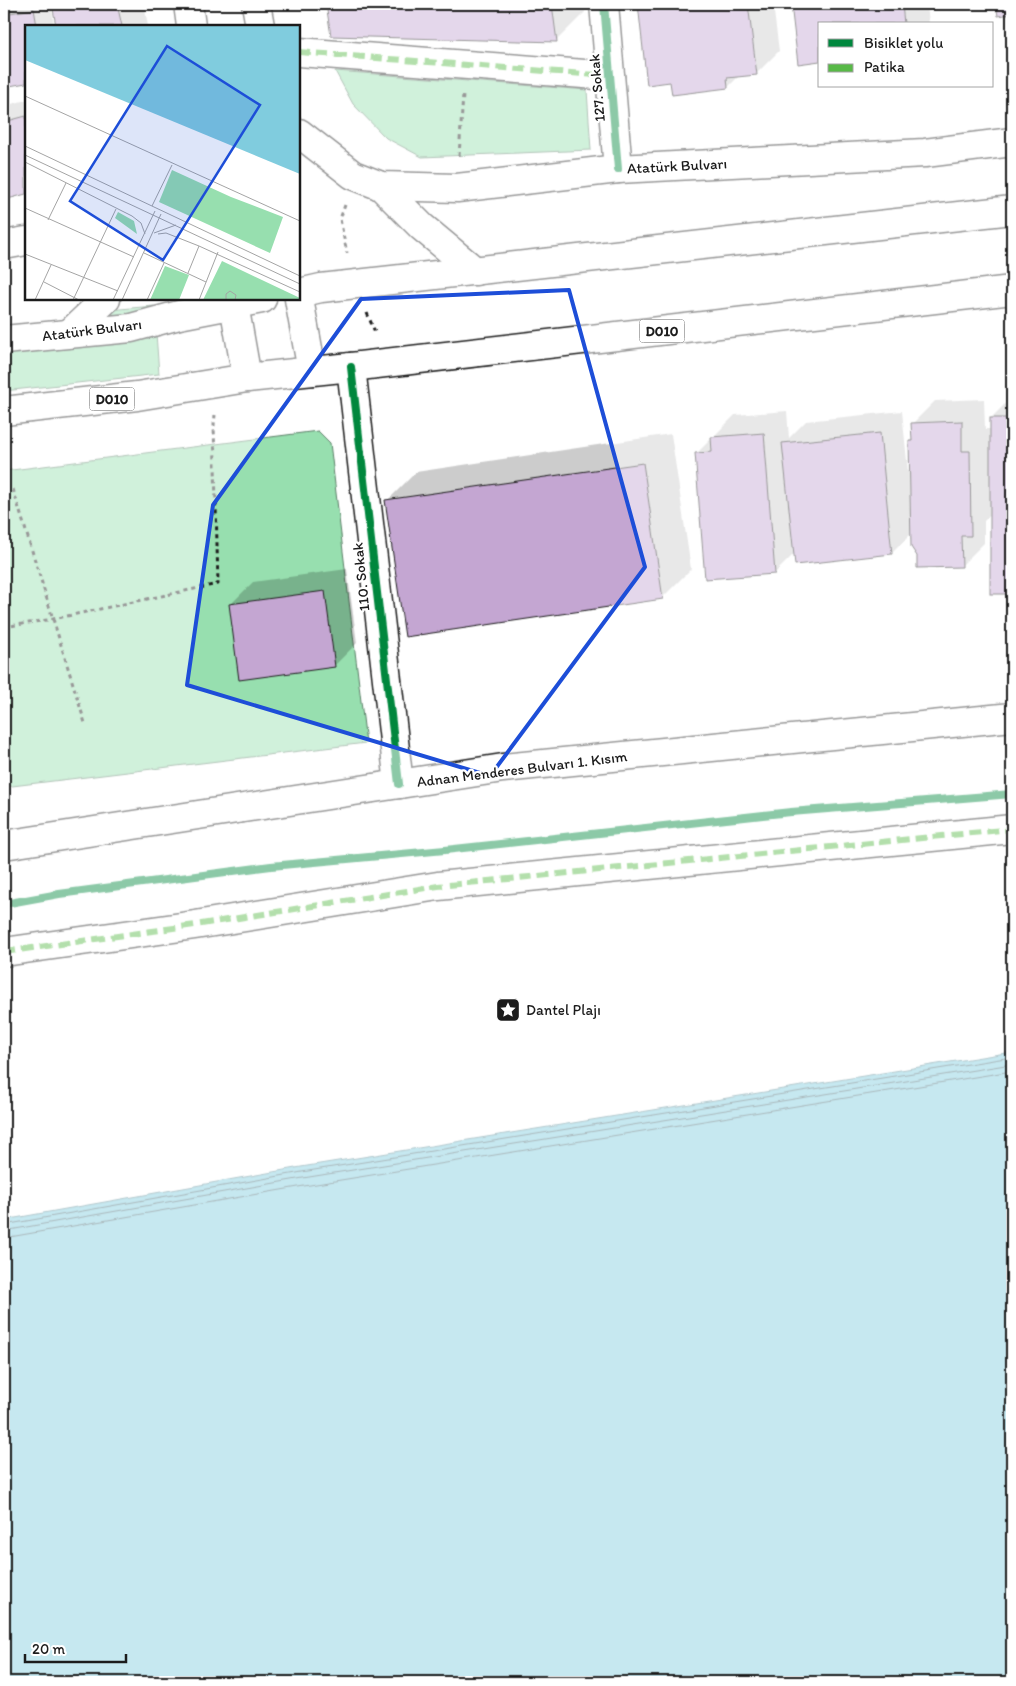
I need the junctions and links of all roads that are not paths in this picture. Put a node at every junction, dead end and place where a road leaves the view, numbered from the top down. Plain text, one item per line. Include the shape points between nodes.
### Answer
1 (188, 4) edge
2 (256, 4) edge
3 (604, 4) edge
4 (191, 25) edge
5 (260, 25) edge
6 (300, 52) edge
7 (610, 76) junction
8 (300, 134) edge
9 (1012, 142) edge
10 (618, 169) junction
11 (382, 186) junction
12 (1012, 195) edge
13 (1012, 210) edge
14 (982, 214) junction
15 (25, 241) edge
16 (4, 245) edge
17 (475, 271) junction
18 (1012, 290) edge
19 (306, 293) edge
20 (105, 300) edge
21 (248, 300) edge
22 (233, 301) edge
23 (70, 333) junction
24 (4, 340) edge
25 (351, 368) junction
26 (312, 371) junction
27 (247, 378) junction
28 (4, 411) edge
29 (1012, 717) edge
30 (399, 784) junction
31 (1012, 829) edge
32 (4, 845) edge
33 (4, 952) edge

1 - 4 main road
2 - 5 main road
3 - 7 main road, 127. Sokak
6 - 7 main road
7 - 10 main road, 127. Sokak
8 - 11 main road, Atatürk Bulvarı via 354,175
9 - 10 main road, Atatürk Bulvarı via 925,153
10 - 11 main road, Atatürk Bulvarı via 457,188
11 - 17 main road via 422,226
12 - 14 main road
13 - 14 main road
14 - 17 main road
15 - 16 main road
17 - 19 main road
18 - 25 main road, D010
19 - 26 main road
20 - 23 main road
21 - 22 main road, Atatürk Bulvarı
22 - 23 main road, Atatürk Bulvarı via 131,328
22 - 27 main road
23 - 24 main road, Atatürk Bulvarı
25 - 26 main road, D010
25 - 30 main road, 110. Sokak
26 - 27 main road, D010
27 - 28 main road, D010 via 137,396
29 - 30 main road, Adnan Menderes Bulvarı 1. Kısım via 503,768
30 - 32 main road, Adnan Menderes Bulvarı 1. Kısım
31 - 33 main road via 438,886 196,926

